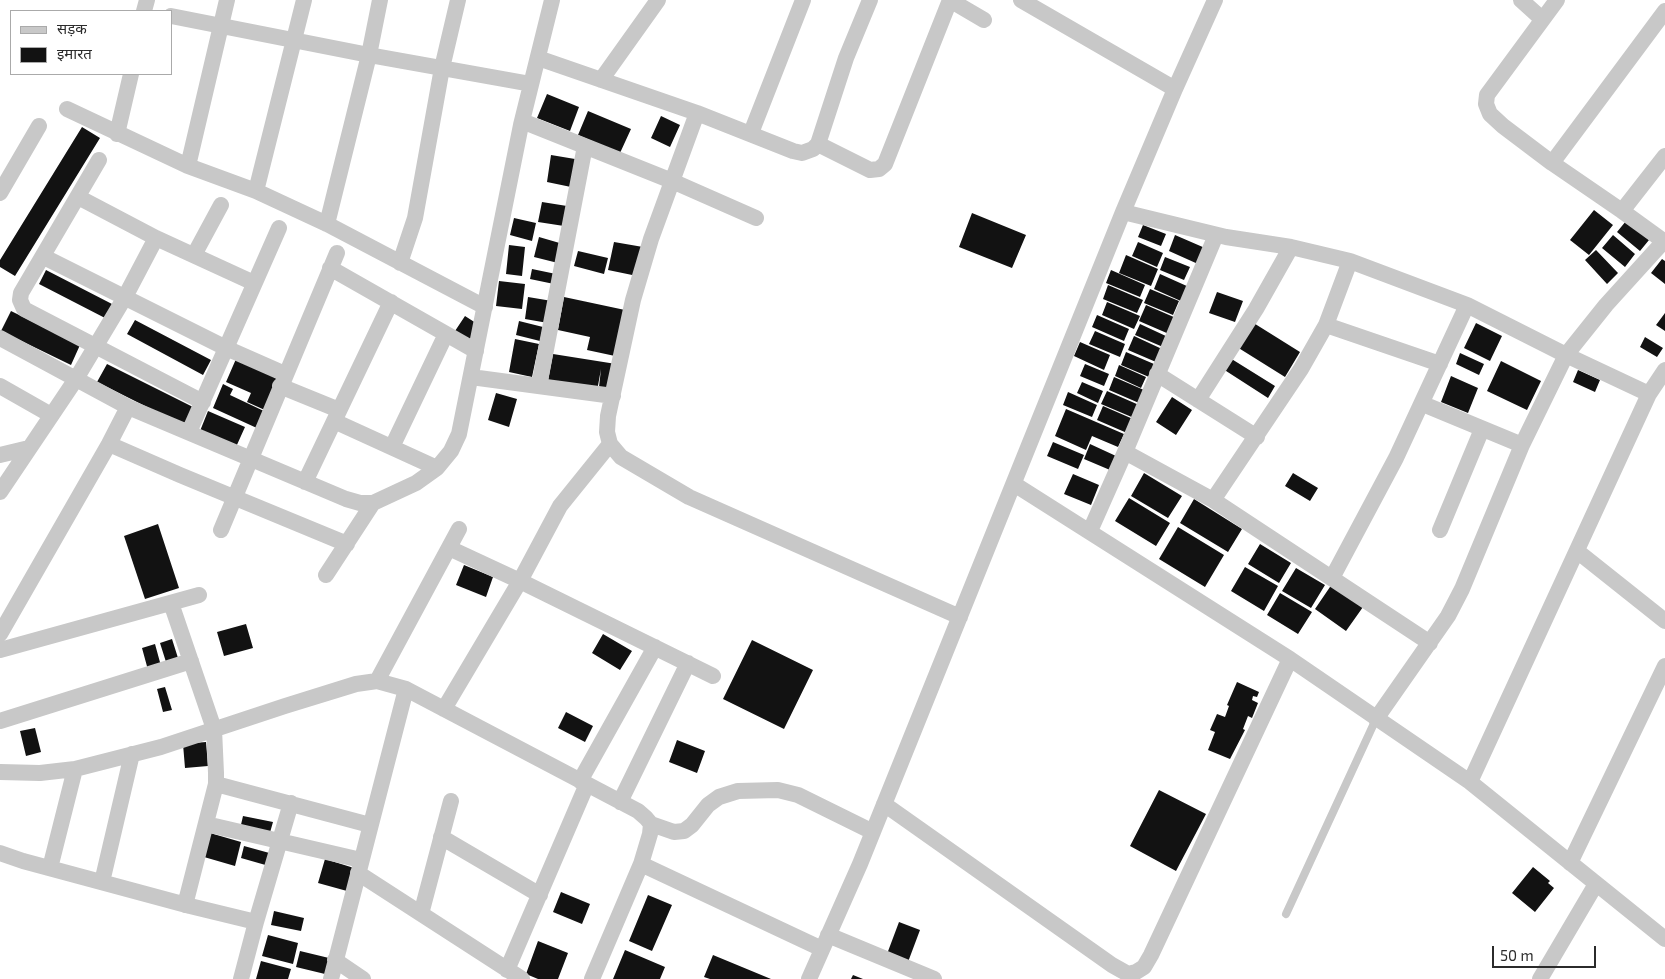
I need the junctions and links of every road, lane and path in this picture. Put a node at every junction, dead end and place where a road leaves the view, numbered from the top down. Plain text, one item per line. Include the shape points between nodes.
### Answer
1 (227, 0) edge
2 (304, 0) edge
3 (380, 0) edge
4 (458, 0) edge
5 (552, 0) edge
6 (658, 0) edge
7 (803, 0) edge
8 (870, 0) edge
9 (950, 0) edge
10 (1021, 0) edge
11 (1215, 0) edge
12 (1521, 0) edge
13 (1556, 0) edge
14 (1665, 11) edge
15 (172, 16) edge
16 (1542, 19) junction
17 (984, 20) dead end
18 (222, 26) junction
19 (295, 40) junction
20 (369, 55) junction
21 (538, 58) junction
22 (442, 68) junction
23 (131, 75) edge
24 (601, 80) junction
25 (531, 84) junction
26 (1175, 89) junction
27 (67, 109) dead end
28 (697, 113) junction
29 (522, 121) junction
30 (39, 126) dead end
31 (751, 133) junction
32 (117, 134) junction
33 (818, 144) junction
34 (585, 146) junction
35 (1665, 156) edge
36 (99, 160) dead end
37 (1552, 163) junction
38 (188, 166) junction
39 (672, 181) junction
40 (256, 191) junction
41 (0, 193) edge
42 (78, 197) junction
43 (221, 206) dead end
44 (1622, 210) junction
45 (1123, 212) junction
46 (756, 218) dead end
47 (327, 224) junction
48 (280, 228) dead end
49 (1216, 235) junction
50 (156, 238) junction
51 (1665, 241) edge
52 (1291, 247) junction
53 (337, 253) dead end
54 (194, 255) junction
55 (44, 257) junction
56 (1350, 261) junction
57 (400, 263) junction
58 (330, 268) junction
59 (254, 283) junction
60 (125, 297) junction
61 (390, 302) junction
62 (1467, 305) junction
63 (485, 307) junction
64 (1326, 325) junction
65 (446, 334) junction
66 (0, 338) edge
67 (95, 346) junction
68 (226, 348) junction
69 (476, 351) junction
70 (1566, 355) junction
71 (1440, 364) junction
72 (1665, 370) edge
73 (1157, 374) junction
74 (471, 377) junction
75 (76, 379) junction
76 (283, 380) junction
77 (0, 386) edge
78 (539, 386) junction
79 (1649, 394) junction
80 (613, 396) junction
81 (1198, 400) junction
82 (203, 402) junction
83 (1423, 404) junction
84 (128, 407) junction
85 (51, 415) junction
86 (337, 416) junction
87 (1482, 429) junction
88 (189, 432) junction
89 (1257, 437) junction
90 (109, 444) junction
91 (610, 444) junction
92 (1522, 445) junction
93 (392, 447) junction
94 (29, 448) junction
95 (1126, 452) junction
96 (0, 455) edge
97 (250, 458) junction
98 (437, 468) junction
99 (305, 482) junction
100 (1014, 484) junction
101 (0, 492) edge
102 (235, 498) junction
103 (1213, 500) junction
104 (373, 503) junction
105 (221, 530) dead end
106 (459, 530) dead end
107 (1440, 530) dead end
108 (1090, 532) junction
109 (347, 544) junction
110 (449, 548) junction
111 (1577, 551) junction
112 (326, 575) dead end
113 (1332, 578) junction
114 (520, 581) junction
115 (199, 596) dead end
116 (171, 603) junction
117 (960, 617) junction
118 (1665, 621) edge
119 (0, 634) edge
120 (1430, 643) junction
121 (655, 648) junction
122 (0, 650) edge
123 (1290, 659) junction
124 (191, 662) junction
125 (688, 664) junction
126 (1665, 666) edge
127 (713, 676) dead end
128 (377, 681) junction
129 (406, 689) junction
130 (444, 709) junction
131 (1376, 718) junction
132 (0, 721) edge
133 (214, 729) junction
134 (132, 754) junction
135 (75, 769) junction
136 (0, 772) edge
137 (583, 782) junction
138 (1470, 782) junction
139 (216, 784) junction
140 (451, 801) dead end
141 (620, 802) junction
142 (291, 803) junction
143 (884, 804) junction
144 (206, 824) junction
145 (651, 824) junction
146 (370, 825) junction
147 (873, 832) junction
148 (441, 837) junction
149 (280, 841) junction
150 (0, 853) edge
151 (1570, 863) junction
152 (641, 864) junction
153 (359, 866) junction
154 (50, 868) junction
155 (102, 882) junction
156 (1596, 884) junction
157 (540, 895) junction
158 (185, 904) junction
159 (421, 914) junction
160 (1286, 914) dead end
161 (256, 922) junction
162 (1665, 939) edge
163 (825, 942) junction
164 (335, 960) junction
165 (507, 970) junction
166 (898, 972) edge
167 (241, 979) edge
168 (330, 979) edge
169 (363, 979) edge
170 (522, 979) edge
171 (592, 979) edge
172 (809, 979) edge
173 (934, 979) edge
174 (1540, 979) edge

1 - 18 street
2 - 19 street
3 - 20 street
4 - 22 street
5 - 21 street
6 - 24 street
7 - 31 street
8 - 33 street via 846,58
9 - 17 street
9 - 33 street via 885,164 870,170
10 - 26 street
11 - 26 street
12 - 16 street
13 - 16 street
14 - 37 street
15 - 18 street
16 - 37 street via 1487,95 1486,104 1490,114 1503,126
18 - 19 street
18 - 38 street
19 - 20 street
19 - 40 street
20 - 22 street
20 - 47 street
21 - 24 street
21 - 25 street
22 - 25 street
22 - 57 street via 415,218
23 - 32 street
24 - 28 street
25 - 29 street
26 - 45 street
27 - 32 street
28 - 31 street
28 - 39 street
29 - 34 street
29 - 63 street
30 - 41 street
31 - 33 street via 793,151 813,150
32 - 38 street
34 - 39 street
34 - 78 street
35 - 44 street
36 - 42 street
37 - 44 street
38 - 40 street
39 - 46 street
39 - 80 street via 633,300
40 - 47 street
42 - 50 street
42 - 55 street
43 - 54 street
44 - 51 street
45 - 49 street
45 - 100 street
47 - 57 street
48 - 59 street
49 - 52 street
49 - 73 street
50 - 54 street
50 - 60 street
51 - 70 street
52 - 56 street
52 - 81 street
53 - 58 street
54 - 59 street
55 - 60 street
55 - 67 street via 21,293 24,309
56 - 62 street
56 - 64 street
57 - 63 street
58 - 61 street
58 - 76 street
59 - 68 street
60 - 67 street
60 - 68 street
61 - 65 street
61 - 86 street
62 - 70 street
62 - 71 street
63 - 69 street
64 - 71 street
64 - 89 street via 1302,369
65 - 69 street
65 - 93 street
66 - 75 street
67 - 75 street
67 - 82 street
68 - 76 street
68 - 82 street
69 - 74 street
70 - 79 street
70 - 92 street
71 - 83 street
72 - 79 street
73 - 81 street
73 - 95 street
74 - 78 street
74 - 98 street via 459,434 451,451
75 - 84 street
75 - 85 street
76 - 86 street
76 - 97 street
77 - 85 street
78 - 80 street
79 - 111 street
80 - 91 street via 608,416
81 - 89 street
82 - 88 street
83 - 87 street
83 - 113 street
84 - 88 street
84 - 90 street
85 - 94 street
86 - 93 street
86 - 99 street
87 - 92 street
87 - 107 street
88 - 97 street
89 - 103 street
90 - 102 street
90 - 119 street
91 - 114 street via 560,506
91 - 117 street via 621,457 689,497
92 - 120 street via 1462,589
93 - 98 street
94 - 96 street
94 - 101 street
95 - 103 street
95 - 108 street
97 - 99 street
97 - 102 street
98 - 104 street via 416,483
99 - 104 street via 346,499
100 - 108 street
100 - 117 street
102 - 105 street
102 - 109 street
103 - 113 street
104 - 109 street
106 - 110 street
108 - 123 street
109 - 112 street
110 - 114 street
110 - 128 street
111 - 118 street
111 - 138 street
113 - 120 street
114 - 121 street
114 - 130 street
115 - 116 street
116 - 122 street
116 - 124 street
117 - 143 street
120 - 131 street
121 - 125 street
121 - 137 street
123 - 131 street
123 - 143 street via 1151,955 1144,967 1136,972 1128,974 1112,965
124 - 132 street
124 - 133 street
125 - 127 street
125 - 141 street
126 - 151 street
128 - 129 street
128 - 133 street via 356,684
129 - 130 street
129 - 146 street
130 - 137 street
131 - 138 street
131 - 160 lane
133 - 134 street
133 - 139 street
134 - 135 street
134 - 155 street
135 - 136 street via 40,773
135 - 154 street
137 - 141 street
137 - 157 street
138 - 151 street
139 - 142 street
139 - 144 street
140 - 148 street
141 - 145 street via 638,811
142 - 146 street
142 - 149 street
143 - 147 street
144 - 149 street
144 - 158 street
145 - 147 street via 674,832 684,831 719,797 738,791 778,790 798,795
145 - 152 street
146 - 153 street
147 - 163 street
148 - 157 street
148 - 159 street
149 - 153 street
149 - 161 street
150 - 154 street
151 - 156 street
152 - 163 street
152 - 171 street
153 - 159 street
153 - 164 street
154 - 155 street
155 - 158 street
156 - 162 street
156 - 174 street
157 - 165 street
158 - 161 street
159 - 165 street
161 - 167 street
163 - 166 street
163 - 172 street
164 - 168 street
164 - 169 street
165 - 170 street
166 - 173 street

